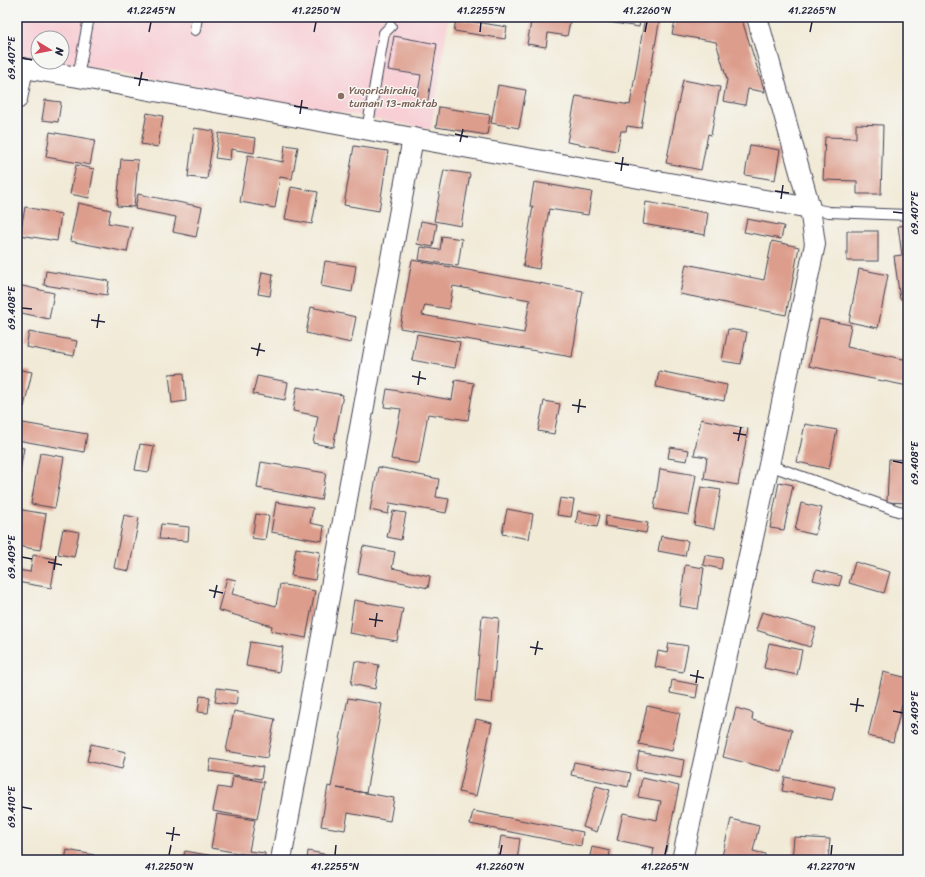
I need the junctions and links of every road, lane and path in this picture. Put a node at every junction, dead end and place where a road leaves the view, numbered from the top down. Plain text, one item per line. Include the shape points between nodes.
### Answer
1 (89, 17) edge
2 (197, 17) edge
3 (757, 17) edge
4 (392, 26) dead end
5 (195, 30) dead end
6 (20, 67) edge
7 (78, 77) junction
8 (17, 98) edge
9 (367, 130) junction
10 (413, 138) junction
11 (810, 208) junction
12 (908, 215) edge
13 (769, 465) junction
14 (908, 513) edge
15 (282, 860) edge
16 (682, 860) edge

1 - 7 lane
2 - 5 lane
3 - 11 street
4 - 9 lane via 384,33
6 - 7 street
6 - 8 street
7 - 9 street
9 - 10 street
10 - 11 street
10 - 15 street
11 - 12 lane via 829,212
11 - 13 street via 815,244
13 - 14 lane
13 - 16 street

